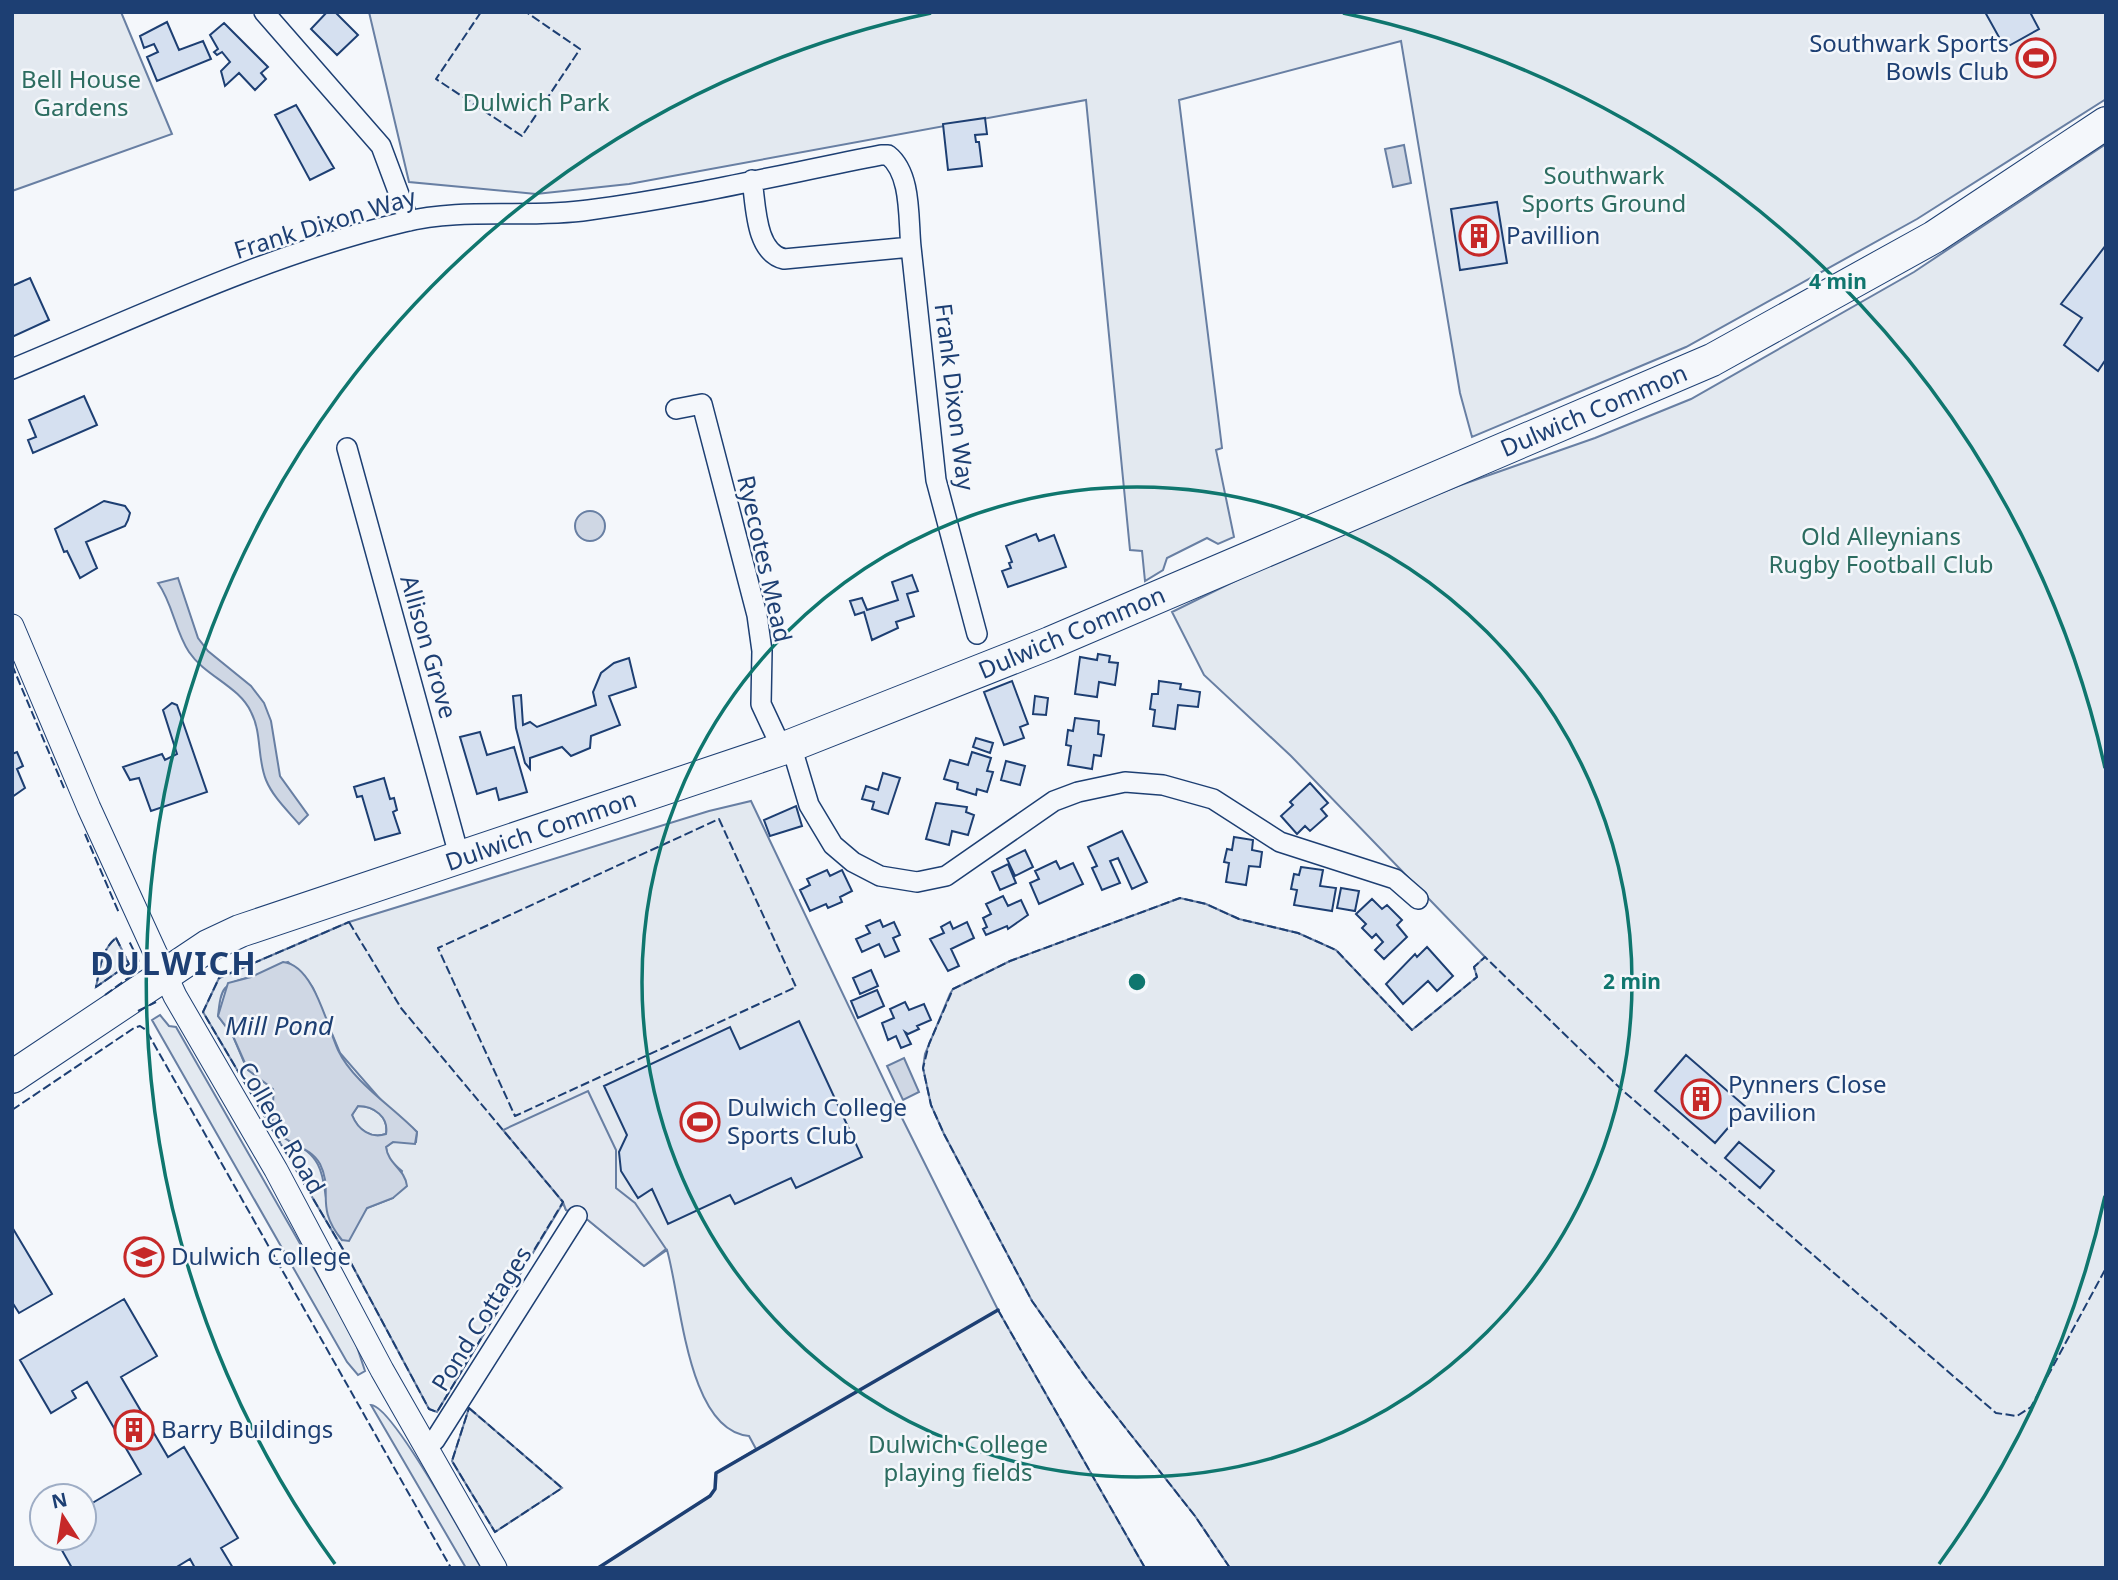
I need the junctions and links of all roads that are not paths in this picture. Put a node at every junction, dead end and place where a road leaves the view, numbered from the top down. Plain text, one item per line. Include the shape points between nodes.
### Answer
1 (264, 12) edge
2 (2106, 124) edge
3 (752, 180) junction
4 (409, 220) junction
5 (911, 247) junction
6 (12, 369) edge
7 (677, 409) dead end
8 (347, 448) dead end
9 (12, 626) edge
10 (976, 634) dead end
11 (787, 747) junction
12 (460, 859) junction
13 (1418, 899) dead end
14 (165, 974) junction
15 (12, 1077) edge
16 (577, 1216) dead end
17 (426, 1447) junction
18 (495, 1568) edge

1 - 4 street via 382,146
2 - 11 highway, Dulwich Common via 1934,237 1712,360 1050,643
3 - 4 street, Frank Dixon Way via 589,211
3 - 5 street via 764,247 772,257
3 - 5 street, Frank Dixon Way via 888,155 900,167 905,184
4 - 6 street, Frank Dixon Way via 244,273
5 - 10 street, Frank Dixon Way via 936,480
7 - 11 street, Ryecotes Mead via 702,404 757,615 761,704
8 - 12 street, Allison Grove
9 - 14 street, College Road
11 - 12 highway, Dulwich Common
11 - 13 street via 808,805 833,845 880,876 917,882 946,876 1054,802 1125,782 1163,785 1213,799 1280,842 1395,879
12 - 14 highway, Dulwich Common via 274,918 208,946
14 - 15 highway, Dulwich Common
14 - 17 street, College Road
16 - 17 street, Pond Cottages via 435,1440
17 - 18 street, College Road

